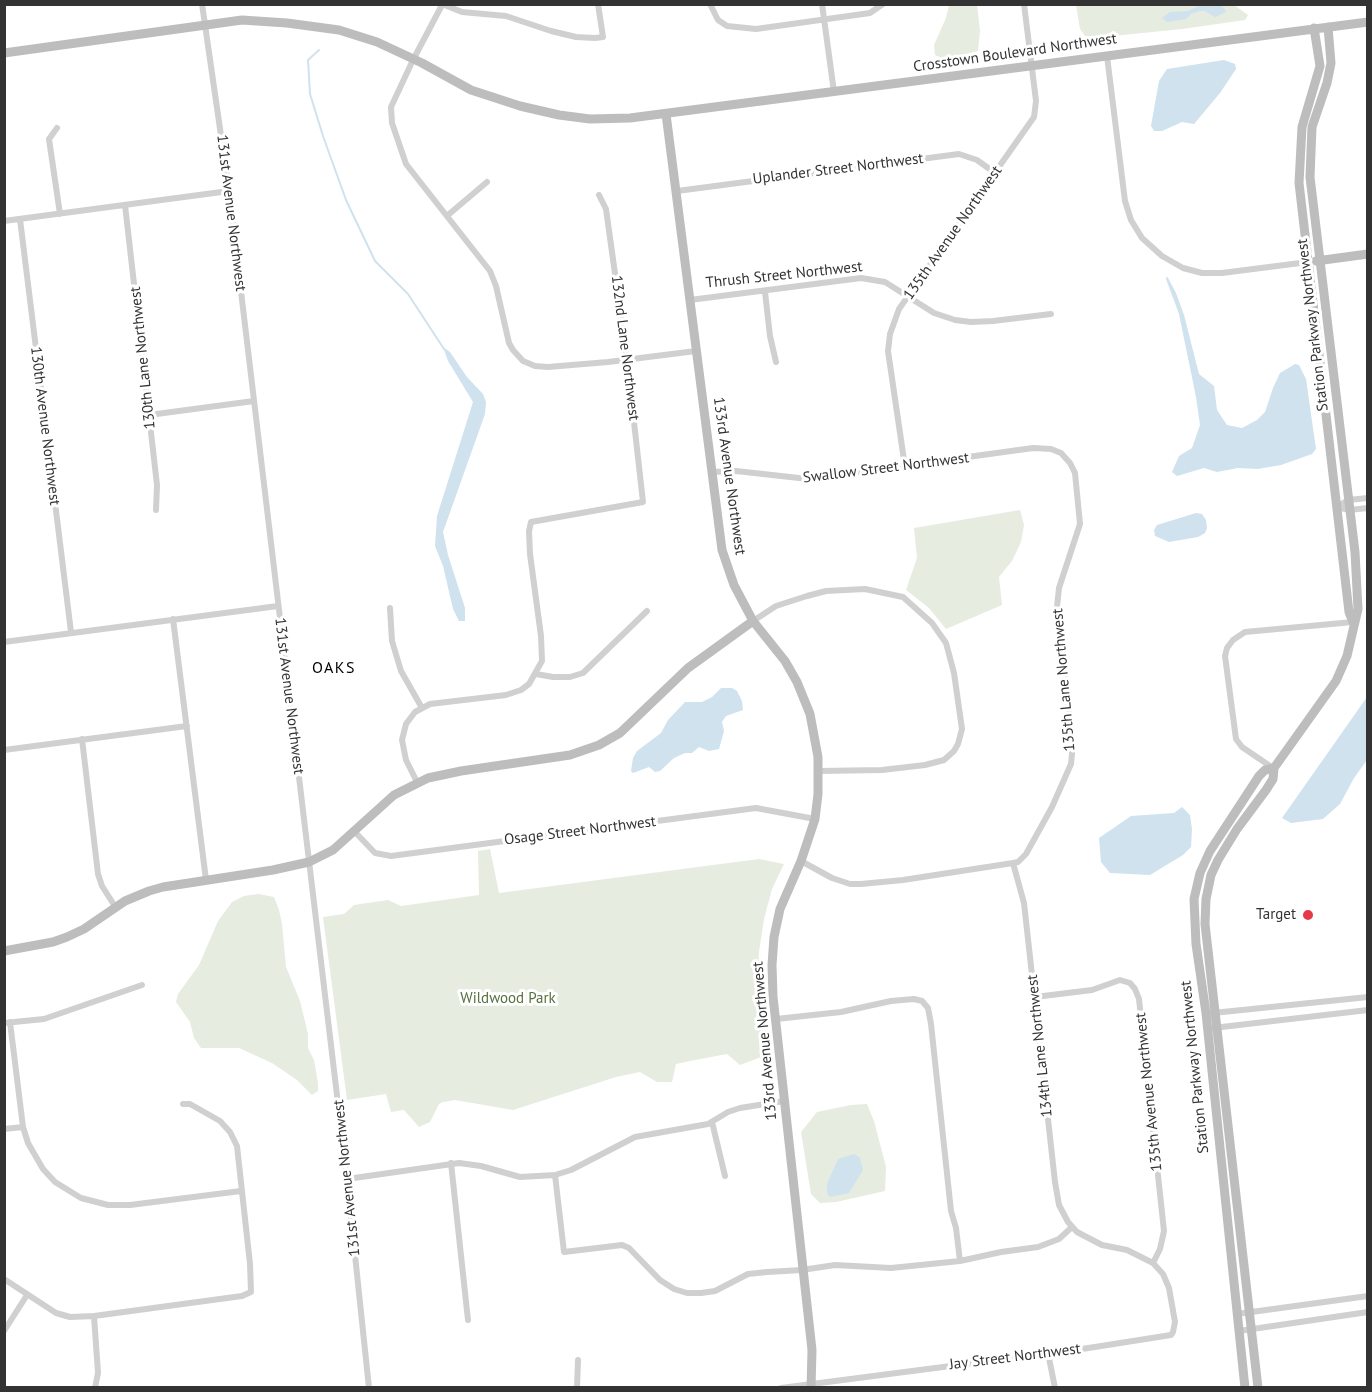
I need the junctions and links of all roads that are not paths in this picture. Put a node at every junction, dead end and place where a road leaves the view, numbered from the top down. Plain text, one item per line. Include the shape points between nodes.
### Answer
1 (202, 4) edge
2 (598, 4) edge
3 (710, 4) edge
4 (822, 4) edge
5 (883, 4) edge
6 (1024, 4) edge
7 (442, 5) edge
8 (824, 20) junction
9 (1368, 22) edge
10 (205, 26) junction
11 (1328, 27) junction
12 (1314, 28) junction
13 (4, 53) edge
14 (1107, 56) junction
15 (413, 60) junction
16 (1032, 66) junction
17 (1313, 91) junction
18 (834, 93) junction
19 (1323, 94) junction
20 (666, 114) junction
21 (57, 128) dead end
22 (1299, 170) junction
23 (1310, 170) junction
24 (995, 173) junction
25 (487, 182) dead end
26 (229, 191) junction
27 (677, 191) junction
28 (599, 195) dead end
29 (125, 205) junction
30 (60, 214) junction
31 (448, 215) junction
32 (20, 219) junction
33 (4, 221) edge
34 (1368, 254) edge
35 (1320, 260) junction
36 (1308, 262) junction
37 (765, 292) junction
38 (908, 297) junction
39 (690, 300) junction
40 (1051, 314) dead end
41 (696, 351) junction
42 (627, 360) junction
43 (776, 362) dead end
44 (254, 401) junction
45 (149, 415) junction
46 (1061, 453) joint
47 (905, 467) junction
48 (711, 472) junction
49 (1368, 498) edge
50 (1349, 505) junction
51 (1337, 507) junction
52 (1368, 508) edge
53 (156, 510) dead end
54 (278, 606) junction
55 (390, 608) dead end
56 (647, 611) dead end
57 (174, 619) junction
58 (753, 621) junction
59 (1353, 622) junction
60 (71, 632) junction
61 (4, 642) edge
62 (536, 674) junction
63 (422, 708) junction
64 (187, 726) junction
65 (82, 739) junction
66 (4, 750) edge
67 (1274, 768) junction
68 (819, 771) junction
69 (417, 782) junction
70 (814, 819) junction
71 (354, 832) junction
72 (801, 861) junction
73 (309, 862) junction
74 (1013, 863) junction
75 (206, 880) junction
76 (116, 908) junction
77 (1208, 943) junction
78 (1196, 944) junction
79 (4, 951) edge
80 (142, 985) dead end
81 (1035, 997) junction
82 (1368, 997) edge
83 (1368, 1010) edge
84 (1211, 1013) junction
85 (776, 1019) junction
86 (7, 1023) edge
87 (1217, 1027) junction
88 (1207, 1028) junction
89 (784, 1101) junction
90 (183, 1104) dead end
91 (712, 1122) junction
92 (23, 1127) junction
93 (4, 1129) edge
94 (451, 1163) junction
95 (555, 1176) junction
96 (725, 1176) dead end
97 (347, 1179) junction
98 (241, 1191) junction
99 (1072, 1227) junction
100 (960, 1262) junction
101 (1153, 1263) junction
102 (802, 1270) junction
103 (4, 1280) edge
104 (27, 1295) junction
105 (1368, 1296) edge
106 (1250, 1312) junction
107 (1368, 1312) edge
108 (1237, 1314) junction
109 (94, 1316) junction
110 (468, 1320) dead end
111 (1252, 1328) junction
112 (1239, 1331) junction
113 (4, 1332) edge
114 (1048, 1353) junction
115 (578, 1360) dead end
116 (811, 1386) edge
117 (95, 1388) edge
118 (369, 1388) edge
119 (577, 1388) edge
120 (781, 1388) edge
121 (1055, 1388) edge
122 (1245, 1388) edge
123 (1258, 1388) edge

1 - 10 street, 131st Avenue Northwest
2 - 7 street via 603,37 576,37 506,16 462,12
3 - 8 street via 718,20 737,28
4 - 8 street
5 - 8 street via 870,13
6 - 16 street, 135th Avenue Northwest
7 - 15 street
8 - 18 street
9 - 11 street, Crosstown Boulevard Northwest
10 - 13 street, Crosstown Boulevard Northwest
10 - 15 street, Crosstown Boulevard Northwest via 242,20 339,30 377,42
10 - 26 street, 131st Avenue Northwest
11 - 12 street, Crosstown Boulevard Northwest
11 - 19 street, Station Parkway Northwest via 1331,63
12 - 14 street, Crosstown Boulevard Northwest
12 - 17 street, Station Parkway Northwest via 1320,66
14 - 16 street, Crosstown Boulevard Northwest
14 - 36 street via 1125,201 1142,238 1162,256 1202,273
15 - 20 street, Crosstown Boulevard Northwest via 471,90 559,115 590,119
15 - 31 street via 391,107 392,123 406,164
16 - 18 street, Crosstown Boulevard Northwest
16 - 24 street, 135th Avenue Northwest via 1034,117
17 - 19 street
17 - 22 street, Station Parkway Northwest via 1302,128
18 - 20 street, Crosstown Boulevard Northwest
19 - 23 street, Station Parkway Northwest via 1312,128
20 - 27 street, 133rd Avenue Northwest
21 - 30 street via 50,146
22 - 23 street
22 - 36 street, Station Parkway Northwest
23 - 35 street, Station Parkway Northwest
24 - 27 street, Uplander Street Northwest via 960,154
24 - 38 street, 135th Avenue Northwest
25 - 31 street
26 - 29 street
26 - 44 street, 131st Avenue Northwest
27 - 39 street, 133rd Avenue Northwest
28 - 42 street, 132nd Lane Northwest via 606,209
29 - 30 street
29 - 45 street, 130th Lane Northwest
30 - 32 street
31 - 42 street via 490,271 509,343 520,358 535,366 548,367
32 - 33 street
32 - 60 street, 130th Avenue Northwest
34 - 35 street
35 - 36 street
35 - 50 street, Station Parkway Northwest
36 - 51 street, Station Parkway Northwest
37 - 38 street, Thrush Street Northwest via 861,278 885,282
37 - 39 street, Thrush Street Northwest
37 - 43 street
38 - 40 street, Thrush Street Northwest via 934,313 971,322
38 - 47 street, 135th Avenue Northwest via 899,309 888,351
39 - 41 street, 133rd Avenue Northwest
41 - 42 street
41 - 48 street, 133rd Avenue Northwest
42 - 62 street, 132nd Lane Northwest via 643,502 531,522 530,554 543,648
44 - 45 street
44 - 54 street, 131st Avenue Northwest
45 - 53 street, 130th Lane Northwest
46 - 47 street, Swallow Street Northwest via 1033,448
46 - 74 street, 135th Lane Northwest via 1075,473 1080,524 1059,588 1057,607 1073,744 1071,764 1026,854
47 - 48 street, Swallow Street Northwest via 808,479
48 - 58 street, 133rd Avenue Northwest via 722,550 734,585
49 - 50 street
50 - 51 street
50 - 52 street
50 - 59 street, Station Parkway Northwest via 1358,585 1358,609
51 - 59 street, Station Parkway Northwest
54 - 57 street
54 - 73 street, 131st Avenue Northwest
55 - 63 street via 392,641 401,671
56 - 62 street via 583,673 570,677
57 - 60 street
57 - 64 street
58 - 68 street, 133rd Avenue Northwest via 785,661 801,692 812,722
58 - 68 street via 776,606 826,591 866,589 903,597 938,630 946,643 962,729 954,751 944,760 925,765
58 - 69 street via 688,668 620,733 599,745 570,754 442,774
59 - 67 street, Station Parkway Northwest via 1347,656 1336,681
59 - 67 street via 1245,632 1227,648 1236,739
60 - 61 street
62 - 63 street via 521,690 506,695
63 - 69 street via 406,724 402,740
64 - 65 street
64 - 75 street
65 - 66 street
65 - 76 street via 98,874
67 - 77 street, Station Parkway Northwest via 1273,779 1237,829 1211,875 1206,899
67 - 78 street, Station Parkway Northwest via 1259,776 1200,873 1194,899
68 - 70 street, 133rd Avenue Northwest
69 - 71 street via 389,800
70 - 71 street, Osage Street Northwest via 756,808 391,856 375,853
70 - 72 street, 133rd Avenue Northwest
71 - 73 street via 333,850
72 - 74 street via 850,884
72 - 85 street, 133rd Avenue Northwest via 780,909 774,937 771,965
73 - 75 street
73 - 97 street, 131st Avenue Northwest
74 - 81 street, 134th Lane Northwest via 1024,903
75 - 76 street via 149,891
76 - 79 street via 67,937
77 - 78 street
77 - 84 street, Station Parkway Northwest
78 - 84 street, Station Parkway Northwest
80 - 86 street via 44,1019
81 - 99 street, 134th Lane Northwest via 1055,1182 1059,1205
81 - 101 street, 135th Avenue Northwest via 1092,990 1120,980 1135,989 1164,1231
82 - 84 street
83 - 87 street
84 - 87 street, Station Parkway Northwest
84 - 88 street, Station Parkway Northwest
85 - 89 street, 133rd Avenue Northwest
85 - 100 street via 914,999 928,1008
86 - 92 street
87 - 88 street
87 - 106 street, Station Parkway Northwest
88 - 108 street, Station Parkway Northwest
89 - 91 street via 740,1108
89 - 102 street, 133rd Avenue Northwest
90 - 98 street via 209,1114 230,1132 237,1146
91 - 95 street via 635,1137
91 - 96 street
92 - 93 street
92 - 98 street via 43,1169 55,1182 81,1198 108,1205 130,1205
94 - 95 street via 520,1176
94 - 97 street
94 - 110 street
95 - 102 street via 564,1252 622,1245 660,1280 687,1293 715,1291 748,1274
97 - 118 street, 131st Avenue Northwest
98 - 109 street via 251,1292
99 - 100 street via 1059,1239 1038,1247
99 - 101 street via 1095,1241
100 - 102 street via 891,1268 835,1265
101 - 114 street, Jay Street Northwest via 1163,1274 1173,1303 1175,1322 1171,1335
102 - 116 street, 133rd Avenue Northwest via 812,1350
103 - 104 street
104 - 109 street via 56,1313
104 - 113 street
105 - 106 street
106 - 108 street
106 - 111 street, Station Parkway Northwest
107 - 111 street
108 - 112 street, Station Parkway Northwest
109 - 117 street via 98,1372
111 - 112 street
111 - 123 street, Station Parkway Northwest
112 - 122 street, Station Parkway Northwest
114 - 116 street, Jay Street Northwest
114 - 121 street
115 - 119 street
116 - 120 street, Jay Street Northwest

